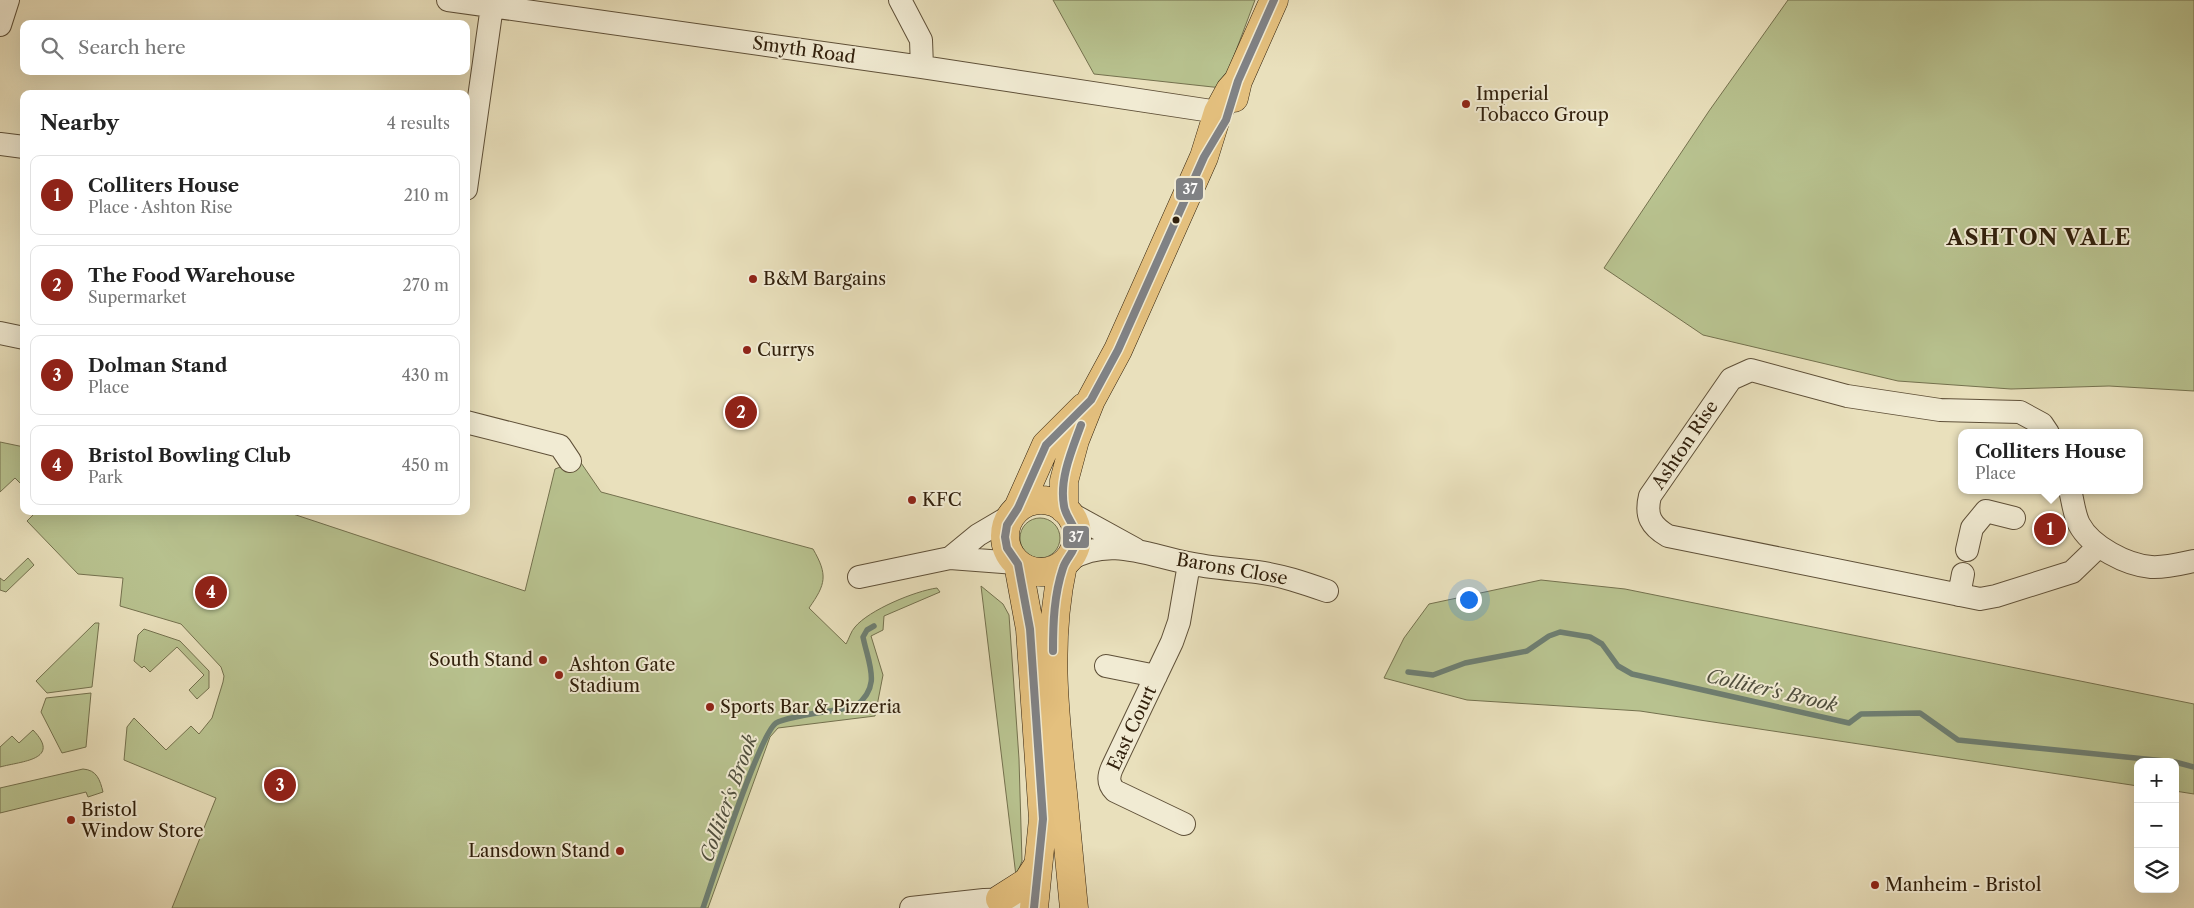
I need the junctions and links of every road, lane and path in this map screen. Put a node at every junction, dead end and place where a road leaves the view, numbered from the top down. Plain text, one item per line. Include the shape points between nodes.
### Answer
1 (8, 0) edge
2 (448, 0) edge
3 (900, 0) edge
4 (1274, 0) edge
5 (492, 6) junction
6 (0, 25) edge
7 (922, 67) junction
8 (1238, 80) junction
9 (1218, 112) junction
10 (0, 144) edge
11 (20, 146) edge
12 (1204, 157) junction
13 (470, 161) edge
14 (0, 334) edge
15 (20, 337) edge
16 (1091, 400) junction
17 (470, 423) edge
18 (2045, 429) edge
19 (570, 460) dead end
20 (2071, 494) edge
21 (1065, 510) junction
22 (1015, 512) junction
23 (2014, 518) dead end
24 (2099, 546) junction
25 (1136, 549) junction
26 (1967, 550) dead end
27 (950, 558) junction
28 (2194, 561) edge
29 (1066, 562) junction
30 (1017, 564) junction
31 (1189, 564) junction
32 (859, 577) dead end
33 (1327, 591) dead end
34 (1106, 666) dead end
35 (1156, 676) junction
36 (1184, 824) dead end
37 (1069, 852) junction
38 (1038, 864) junction
39 (1000, 899) junction
40 (1034, 903) edge
41 (911, 908) edge
42 (1073, 908) edge

1 - 6 street
2 - 5 street, Smyth Road
3 - 7 street via 921,40
4 - 8 highway
5 - 7 street, Smyth Road
5 - 13 street
7 - 9 street, Smyth Road
8 - 9 highway
8 - 12 highway via 1236,94 1215,142
9 - 12 highway
10 - 11 street
12 - 16 highway via 1118,350
14 - 15 street
16 - 21 highway via 1075,440 1064,481
16 - 22 highway via 1046,445
17 - 19 street via 560,446
18 - 24 street, Ashton Rise via 2020,412 1940,410 1856,398 1751,370 1731,379 1649,501 1650,520 1657,530 1668,536 1961,584 1980,599 2072,572
20 - 24 street via 2080,525
21 - 22 highway via 1053,502 1041,500 1029,502
21 - 25 street, Barons Close
21 - 29 highway via 1077,532 1076,546
22 - 27 street via 978,535
22 - 30 highway via 1006,526 1005,537 1007,548
23 - 26 street via 1986,512 1972,528
24 - 28 street via 2121,559 2151,567
25 - 29 street, Barons Close via 1092,549
25 - 31 street, Barons Close
27 - 30 street
27 - 32 street
29 - 30 highway via 1053,571 1041,572
29 - 37 highway via 1056,597 1053,693
30 - 38 highway via 1030,629 1042,819
31 - 33 street, Barons Close via 1259,572
31 - 35 street, East Court via 1179,622
34 - 35 street, East Court
35 - 36 street, East Court via 1112,768 1109,783 1120,794
37 - 40 highway via 1060,877
37 - 42 highway
38 - 39 highway via 1027,882
38 - 40 highway
39 - 40 street
39 - 41 street

